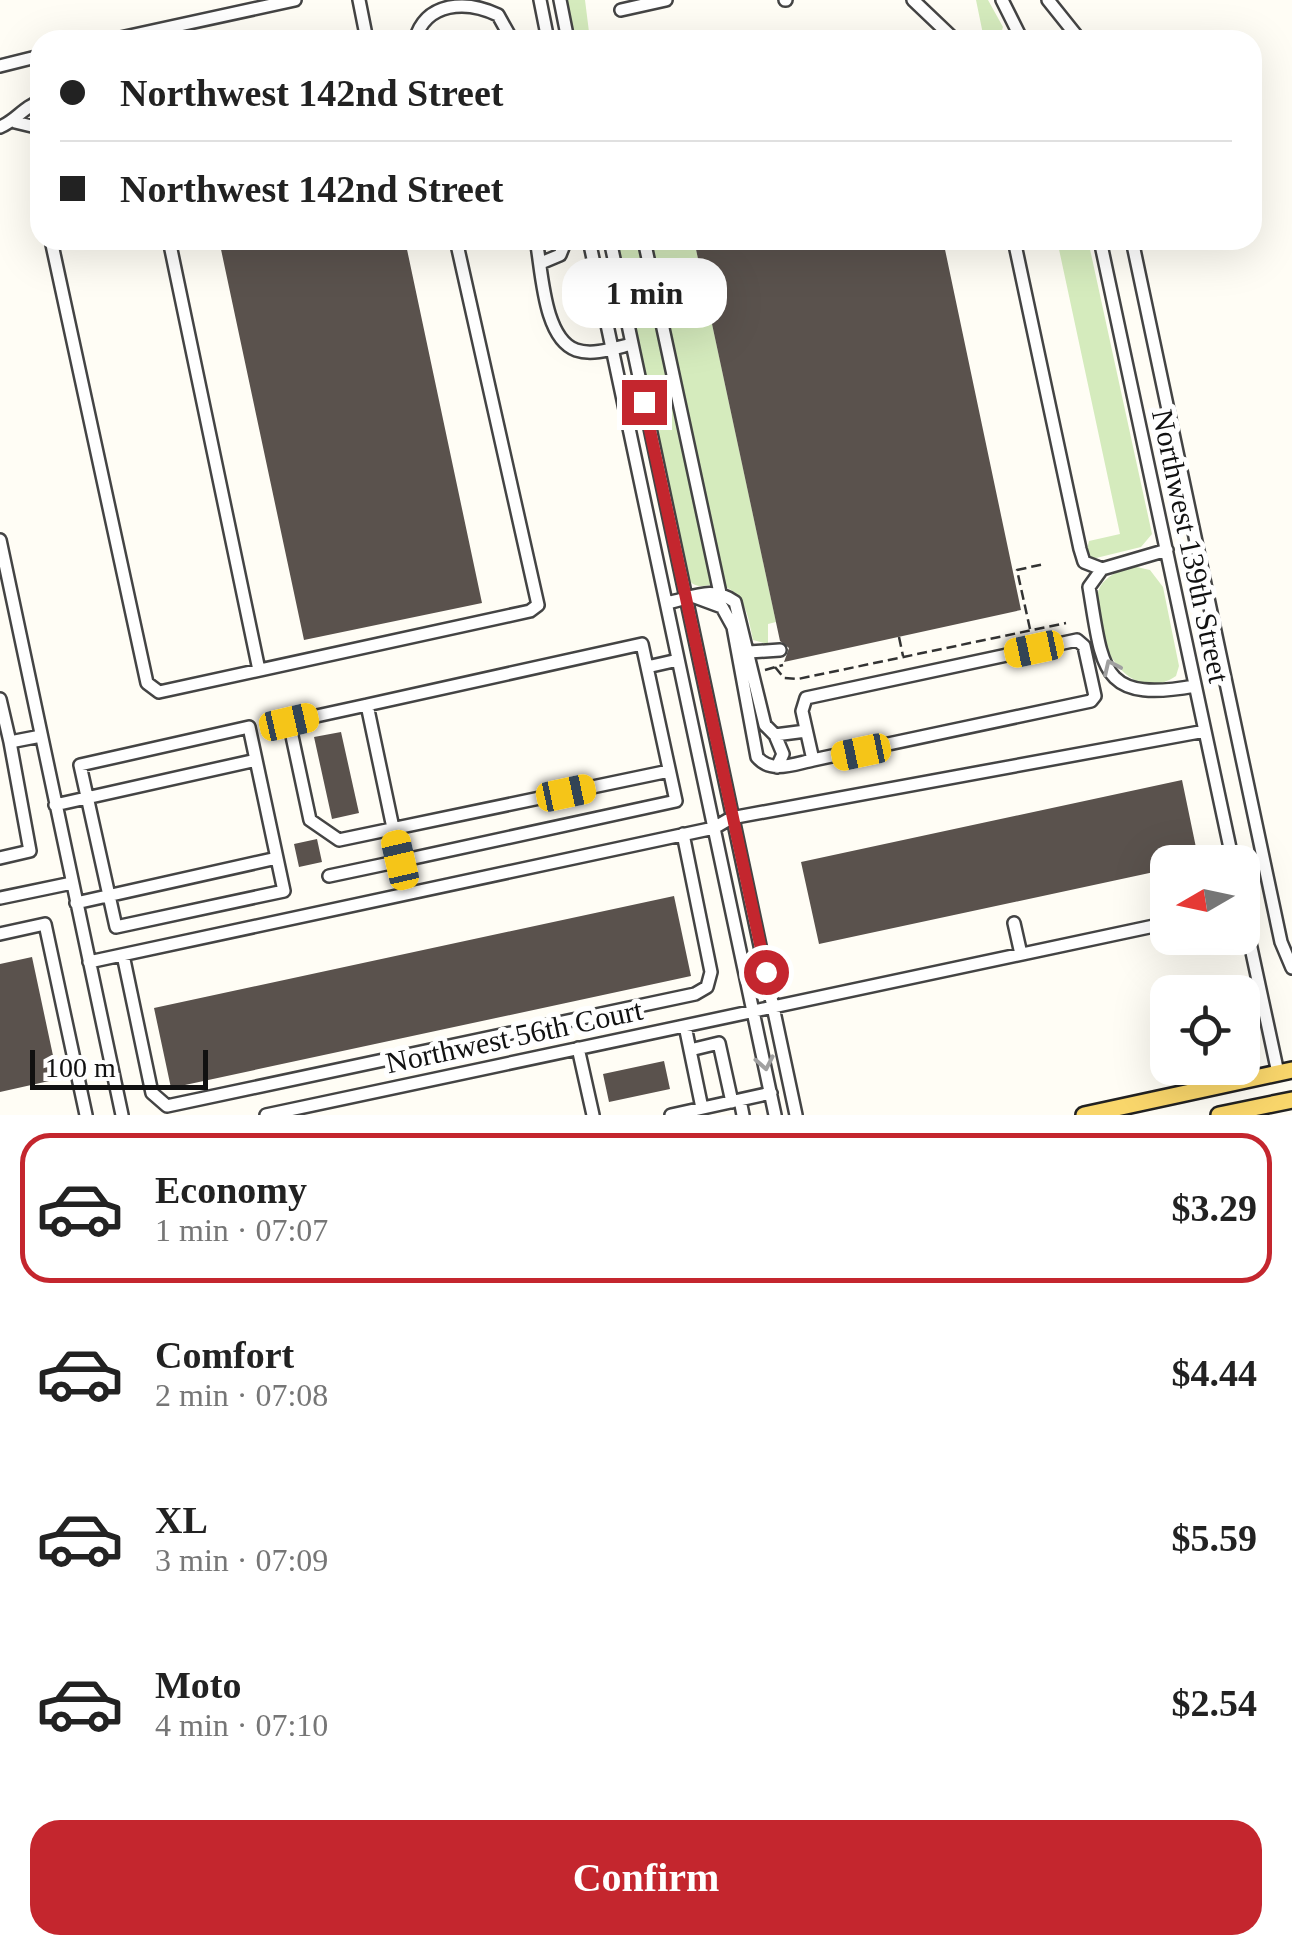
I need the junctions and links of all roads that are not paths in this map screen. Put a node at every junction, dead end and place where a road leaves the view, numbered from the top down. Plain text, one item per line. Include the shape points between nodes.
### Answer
1 (295, 0) edge
2 (359, 0) edge
3 (540, 0) edge
4 (560, 0) edge
5 (666, 0) edge
6 (913, 0) edge
7 (1002, 0) edge
8 (1048, 0) edge
9 (621, 10) dead end
10 (172, 26) junction
11 (155, 30) edge
12 (173, 30) edge
13 (365, 30) edge
14 (420, 30) edge
15 (507, 30) edge
16 (546, 30) edge
17 (566, 30) edge
18 (944, 30) edge
19 (1017, 30) edge
20 (1072, 30) edge
21 (30, 58) edge
22 (0, 66) edge
23 (30, 104) edge
24 (16, 122) junction
25 (30, 126) edge
26 (0, 128) edge
27 (53, 250) edge
28 (170, 250) edge
29 (458, 250) edge
30 (538, 250) edge
31 (562, 250) edge
32 (591, 250) edge
33 (612, 250) edge
34 (646, 250) edge
35 (1016, 250) edge
36 (1102, 250) edge
37 (1134, 250) edge
38 (541, 262) junction
39 (632, 344) junction
40 (612, 348) junction
41 (0, 540) edge
42 (1167, 550) junction
43 (1084, 562) junction
44 (1102, 569) junction
45 (1089, 586) junction
46 (720, 593) junction
47 (690, 598) junction
48 (667, 603) junction
49 (780, 650) dead end
50 (749, 652) junction
51 (678, 660) junction
52 (646, 667) junction
53 (259, 670) junction
54 (1195, 686) junction
55 (0, 700) edge
56 (367, 705) junction
57 (806, 730) junction
58 (1205, 731) junction
59 (775, 735) junction
60 (41, 736) junction
61 (10, 742) junction
62 (256, 760) junction
63 (812, 760) junction
64 (777, 767) junction
65 (669, 771) junction
66 (87, 797) junction
67 (55, 805) junction
68 (731, 818) junction
69 (714, 828) junction
70 (394, 830) junction
71 (683, 834) junction
72 (1229, 845) edge
73 (0, 858) edge
74 (277, 858) junction
75 (400, 860) junction
76 (329, 876) dead end
77 (72, 883) junction
78 (109, 895) junction
79 (0, 898) edge
80 (76, 903) junction
81 (1014, 923) dead end
82 (1150, 927) edge
83 (0, 934) edge
84 (1021, 954) junction
85 (123, 955) junction
86 (1255, 955) edge
87 (89, 962) junction
88 (1292, 968) edge
89 (773, 1006) junction
90 (753, 1011) junction
91 (685, 1026) junction
92 (578, 1048) junction
93 (435, 1050) junction
94 (690, 1050) junction
95 (1285, 1072) edge
96 (440, 1078) junction
97 (770, 1093) junction
98 (1292, 1100) edge
99 (736, 1101) junction
100 (705, 1111) edge
101 (295, 1112) edge
102 (119, 1114) edge
103 (676, 1114) edge
104 (86, 1115) edge
105 (266, 1115) edge
106 (593, 1115) edge
107 (743, 1115) edge
108 (775, 1115) edge
109 (796, 1115) edge
110 (1084, 1115) edge
111 (1219, 1115) edge

1 - 10 street
2 - 13 street
3 - 16 street
4 - 17 street
5 - 9 street
6 - 18 street
7 - 19 street
8 - 20 street
10 - 11 street
10 - 12 street
14 - 15 street via 439,9 467,3 498,14
21 - 22 street
23 - 24 street
24 - 25 street
24 - 26 street
27 - 53 street via 146,683 159,692
28 - 53 street
29 - 53 street via 538,605
30 - 38 street
31 - 38 street
32 - 40 street
33 - 39 street
34 - 46 street
35 - 43 street
36 - 42 street, Northwest 139th Street
37 - 88 street via 1281,942
38 - 40 street via 562,342 586,352
39 - 40 street
39 - 47 street
40 - 48 street
41 - 60 street
42 - 44 street
42 - 54 street, Northwest 139th Street
43 - 44 street
43 - 45 street
44 - 45 street
54 -> 45 street via 1148,692 1121,686 1104,653
46 - 47 street
46 - 50 street via 740,611
47 - 48 street
47 - 64 street via 728,615 757,756
47 - 68 street
48 - 51 street
49 - 50 street
50 - 59 street via 765,725
51 - 52 street
51 - 69 street
52 - 56 street via 642,644
52 - 65 street
54 - 58 street, Northwest 139th Street
55 - 61 street
56 - 70 street
56 - 70 street via 289,722 297,761 310,820 323,832 339,840
57 - 59 street
57 - 63 street
57 - 63 street via 802,711 810,697 1071,641 1084,646 1095,696 1085,704
58 - 68 street
58 - 72 street, Northwest 139th Street
59 - 64 street via 782,754
60 - 61 street
60 - 67 street
61 - 73 street via 30,851
62 - 66 street
62 - 66 street via 248,727 80,765
62 - 74 street
63 - 64 street
65 - 70 street
65 - 75 street via 676,801
66 - 67 street
66 - 78 street
67 - 77 street
68 - 69 street
68 - 89 street
69 - 71 street
69 - 90 street
70 - 75 street
71 - 85 street
71 - 93 street via 712,972 707,987
74 - 78 street
74 - 78 street via 284,891 116,928
75 - 76 street
77 - 79 street
77 - 80 street
78 - 80 street
80 - 87 street
81 - 84 street
82 - 84 street, Northwest 56th Court
83 - 104 street via 45,924
84 - 89 street, Northwest 56th Court
85 - 87 street
85 - 93 street via 149,1084 162,1104
86 - 95 street
87 - 102 street
89 - 90 street, Northwest 56th Court
89 - 109 street
90 - 91 street, Northwest 56th Court
90 -> 97 street
91 - 92 street, Northwest 56th Court
91 - 94 street
92 - 96 street, Northwest 56th Court
92 - 106 street
93 - 96 street
94 - 99 street via 719,1043
94 - 100 street
95 - 110 main road
96 - 101 street, Northwest 56th Court
97 - 99 street
97 - 108 street
98 - 111 main road
99 - 100 street
99 - 107 street
100 - 103 street
101 - 105 street, Northwest 56th Court

